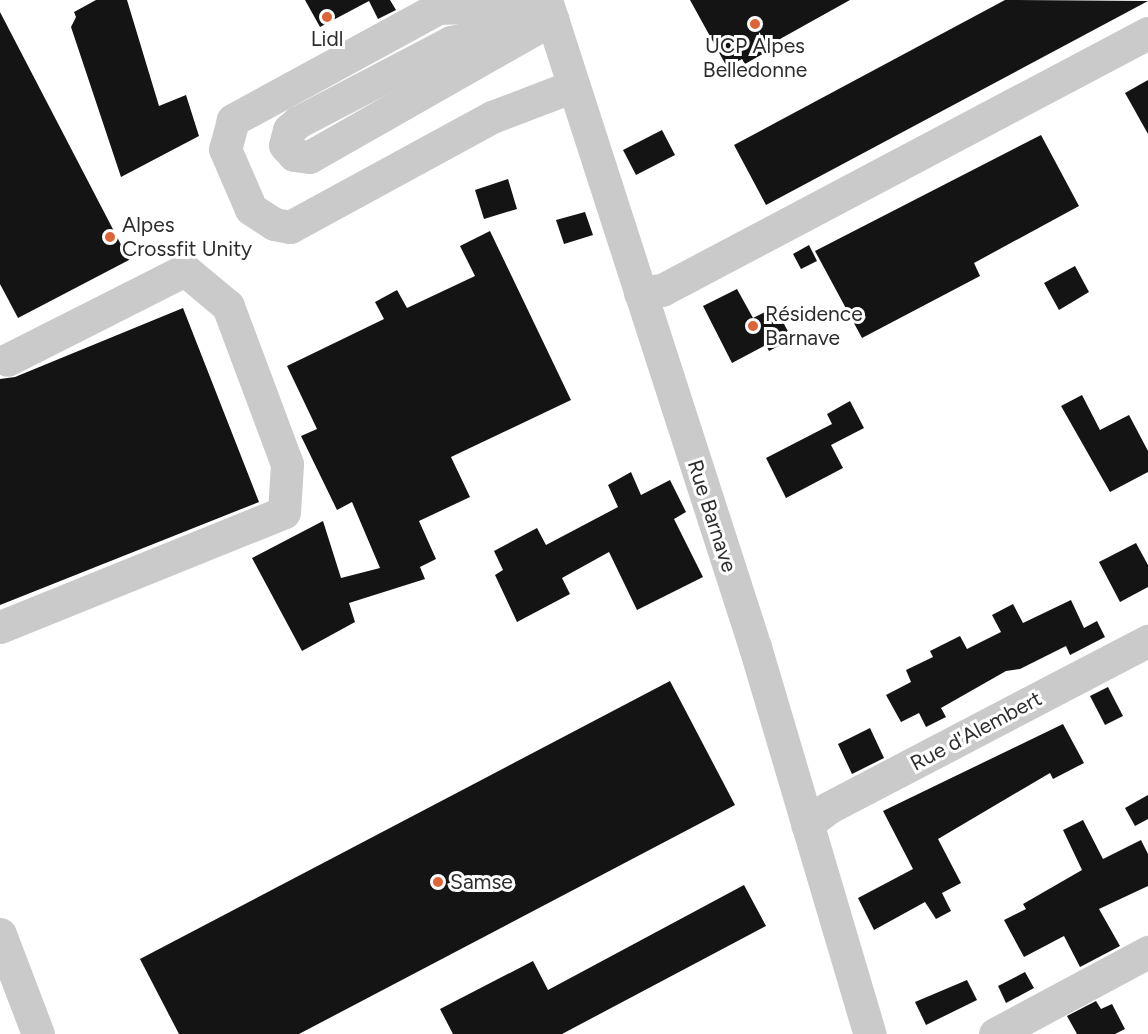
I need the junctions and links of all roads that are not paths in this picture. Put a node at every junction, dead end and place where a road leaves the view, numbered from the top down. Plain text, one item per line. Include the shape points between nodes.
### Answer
1 (521, 0) edge
2 (549, 9) edge
3 (1148, 33) edge
4 (573, 86) junction
5 (640, 293) junction
6 (7, 360) dead end
7 (0, 627) edge
8 (1148, 641) edge
9 (807, 824) junction
10 (0, 934) edge
11 (1148, 952) edge
12 (38, 1034) edge
13 (870, 1034) edge
14 (995, 1034) edge

1 - 4 street via 502,6 438,9 232,120 225,149 251,208 274,224 290,227 492,117
2 - 2 street via 452,42 298,122 289,130 285,145 294,155 309,157
2 - 4 street, Rue Barnave
3 - 5 street via 662,290
4 - 5 street, Rue Barnave
5 - 9 street, Rue Barnave
6 - 7 street via 185,270 228,306 287,464 284,512
8 - 9 street, Rue d'Alembert via 828,808
9 - 13 street, Rue Barnave
10 - 12 street
11 - 14 street

